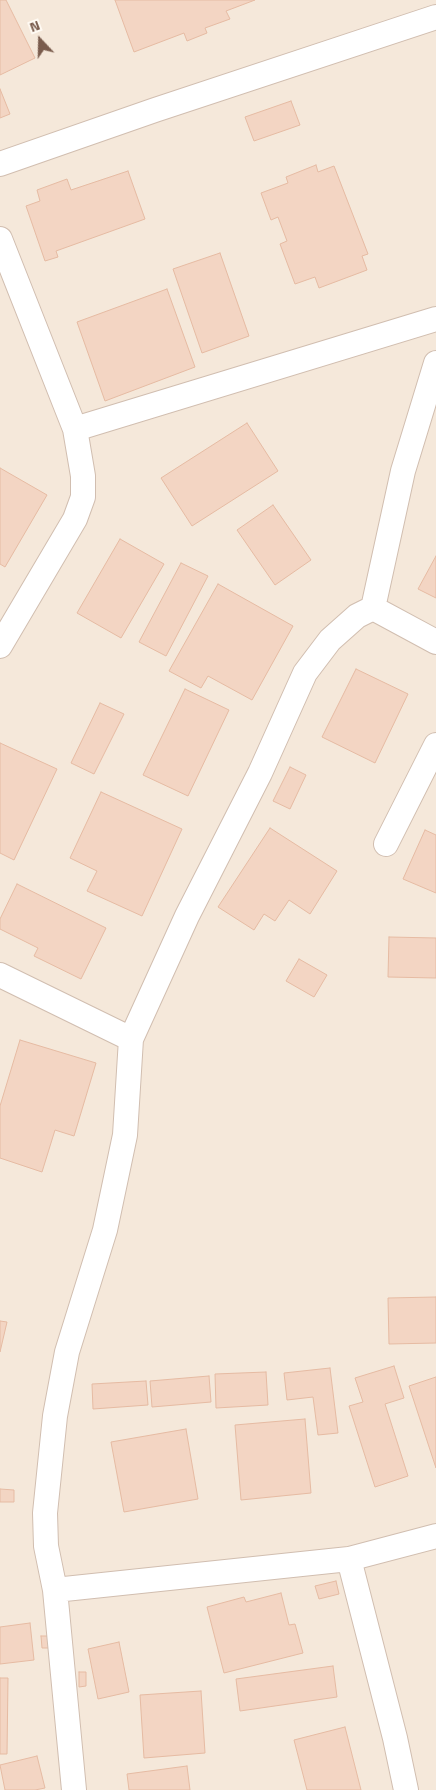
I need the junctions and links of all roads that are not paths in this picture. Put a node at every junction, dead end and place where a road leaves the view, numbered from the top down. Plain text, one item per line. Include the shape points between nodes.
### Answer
1 (436, 17) edge
2 (0, 164) edge
3 (0, 239) edge
4 (436, 319) edge
5 (436, 363) edge
6 (75, 429) junction
7 (373, 608) junction
8 (436, 642) edge
9 (0, 646) edge
10 (436, 745) edge
11 (386, 844) dead end
12 (0, 975) edge
13 (131, 1039) junction
14 (436, 1536) edge
15 (349, 1559) junction
16 (55, 1590) junction
17 (74, 1790) edge
18 (406, 1790) edge

1 - 2 street
3 - 6 street
4 - 6 street
5 - 7 street via 403,471
6 - 9 street via 84,476 78,512
7 - 8 street
7 - 13 street via 357,616 330,640 305,673
10 - 11 street
12 - 13 street
13 - 16 street via 125,1135 105,1230 67,1352 55,1416 45,1513 46,1546
14 - 15 street
15 - 16 street
15 - 18 street
16 - 17 street

